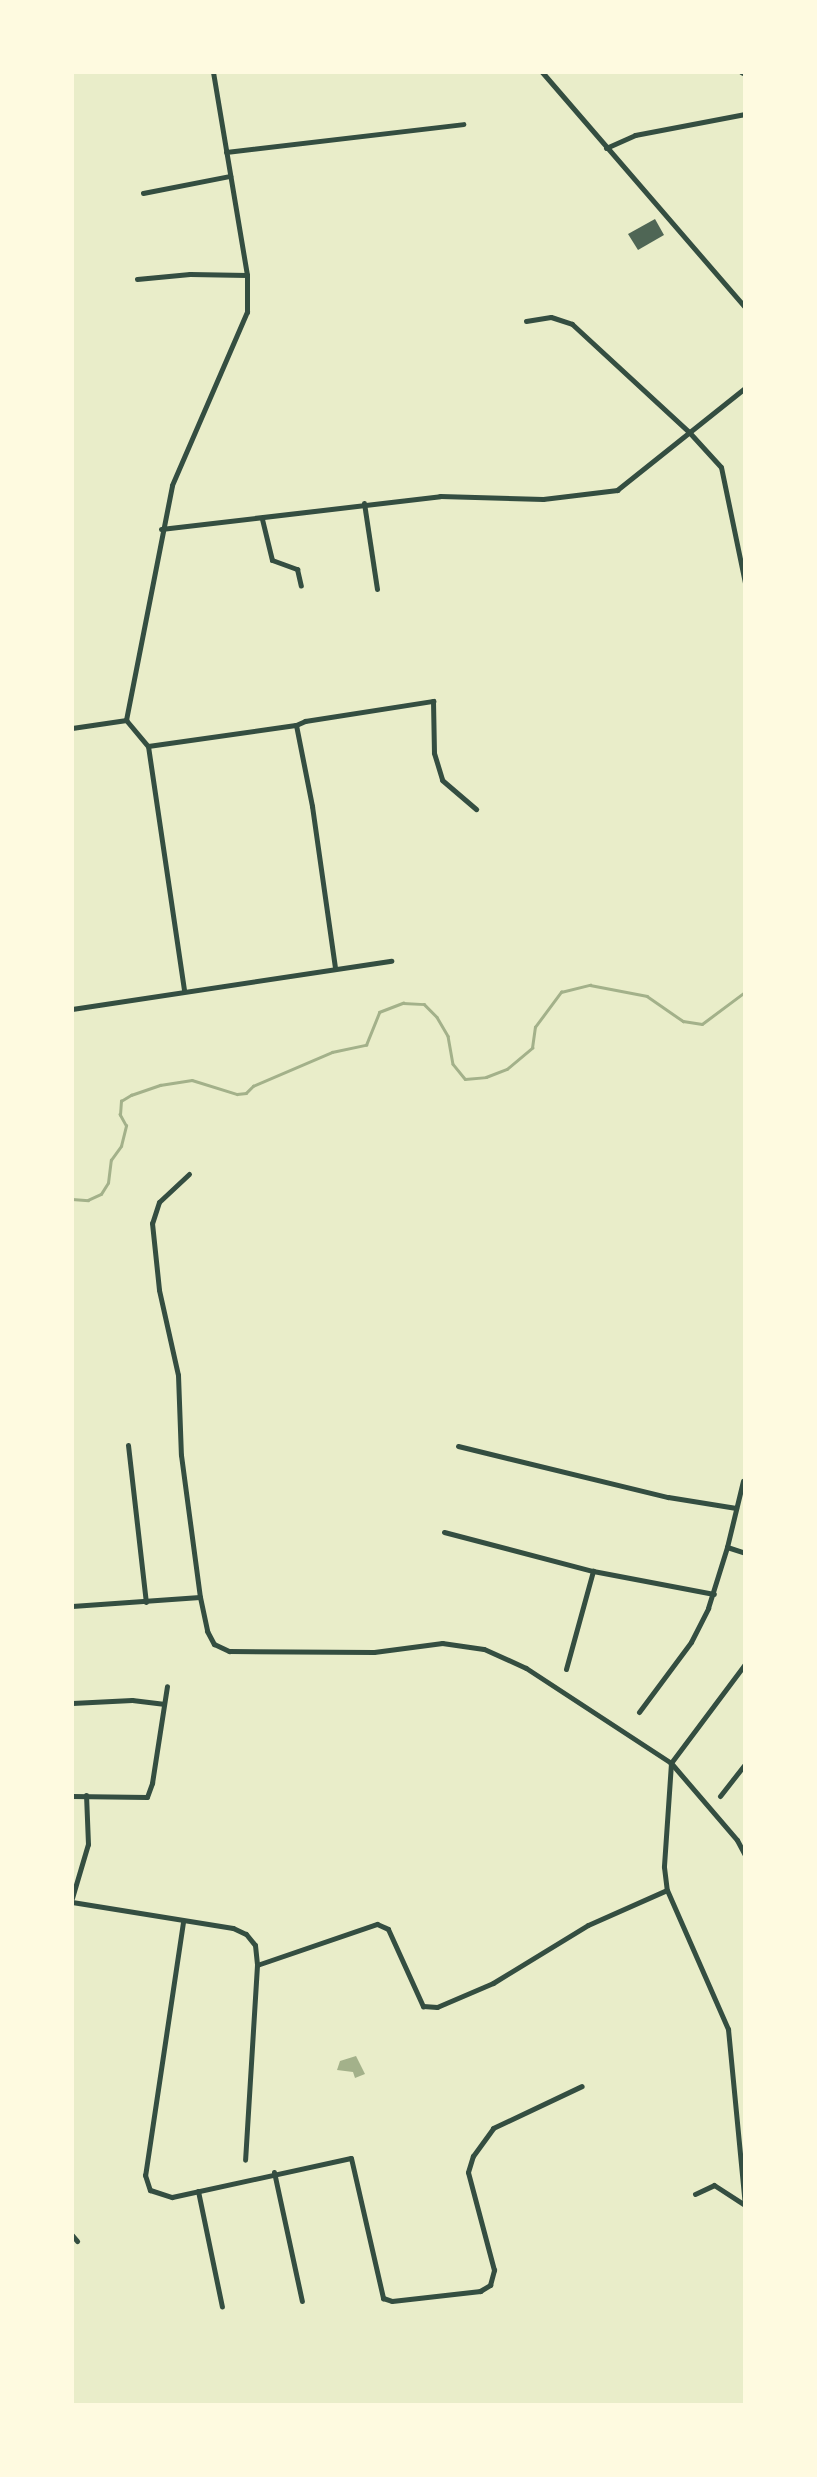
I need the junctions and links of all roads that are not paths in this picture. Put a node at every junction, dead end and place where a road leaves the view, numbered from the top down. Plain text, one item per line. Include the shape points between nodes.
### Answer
1 (212, 72) edge
2 (542, 72) edge
3 (745, 114) edge
4 (463, 124) dead end
5 (606, 148) junction
6 (226, 152) junction
7 (230, 176) junction
8 (143, 193) dead end
9 (247, 275) junction
10 (137, 279) dead end
11 (743, 299) edge
12 (745, 307) edge
13 (526, 321) dead end
14 (745, 388) edge
15 (689, 432) junction
16 (364, 503) junction
17 (262, 519) junction
18 (161, 529) junction
19 (745, 583) edge
20 (301, 586) dead end
21 (377, 589) dead end
22 (126, 720) junction
23 (296, 725) junction
24 (72, 728) edge
25 (148, 746) junction
26 (476, 809) dead end
27 (391, 961) dead end
28 (335, 968) junction
29 (184, 990) junction
30 (72, 1009) edge
31 (189, 1174) dead end
32 (128, 1445) dead end
33 (458, 1446) dead end
34 (743, 1481) dead end
35 (736, 1508) junction
36 (444, 1532) dead end
37 (727, 1547) junction
38 (745, 1553) edge
39 (593, 1571) junction
40 (714, 1594) junction
41 (200, 1597) junction
42 (146, 1602) junction
43 (72, 1606) edge
44 (745, 1664) edge
45 (566, 1669) dead end
46 (167, 1686) dead end
47 (72, 1703) edge
48 (163, 1704) junction
49 (639, 1712) dead end
50 (671, 1763) junction
51 (745, 1764) edge
52 (86, 1795) junction
53 (72, 1796) edge
54 (720, 1796) dead end
55 (745, 1855) edge
56 (667, 1890) junction
57 (72, 1900) edge
58 (183, 1922) junction
59 (257, 1965) junction
60 (582, 2086) dead end
61 (245, 2160) dead end
62 (274, 2172) junction
63 (198, 2190) junction
64 (695, 2194) dead end
65 (745, 2205) edge
66 (302, 2301) dead end
67 (222, 2307) dead end

1 - 6 street
2 - 5 street
3 - 5 street via 635,135
4 - 6 street
5 - 11 street
6 - 7 street
7 - 8 street
7 - 9 street
9 - 10 street
9 - 18 street via 247,312 172,485
11 - 12 street
13 - 15 street via 551,317 572,324
14 - 15 street
15 - 16 street via 617,490 595,495 543,499 440,496
15 - 19 street via 721,467
16 - 17 street
16 - 21 street
17 - 18 street
17 - 20 street via 272,560 297,569
18 - 22 street
22 - 24 street
22 - 25 street
23 - 25 street
23 - 26 street via 432,701 434,753 442,780
23 - 28 street
25 - 29 street
27 - 28 street
28 - 29 street
29 - 30 street
31 - 41 street via 159,1202 152,1223 159,1290 178,1376 181,1455
32 - 42 street
33 - 35 street via 668,1497
34 - 35 street
35 - 37 street
36 - 39 street
37 - 38 street
37 - 40 street
39 - 40 street
39 - 45 street
40 - 49 street via 691,1642
41 - 42 street
41 - 50 street via 207,1631 214,1644 229,1651 374,1652 442,1643 484,1649 526,1668
42 - 43 street
44 - 50 street
46 - 48 street
47 - 48 street via 132,1700
48 - 52 street via 147,1797
50 - 55 street
50 - 56 street via 664,1867
51 - 54 street
52 - 53 street
52 - 57 street via 88,1844
56 - 59 street via 588,1925 493,1983 437,2007 423,2006 388,1929 377,1924
56 - 65 street via 728,2029
57 - 58 street
58 - 59 street via 246,1934 255,1945
58 - 63 street via 145,2175 150,2190 172,2197
59 - 61 street
60 - 62 street via 493,2128 473,2156 468,2172 494,2270 490,2285 480,2291 392,2301 383,2298 351,2158
62 - 63 street
62 - 66 street
63 - 67 street
64 - 65 street via 714,2185

